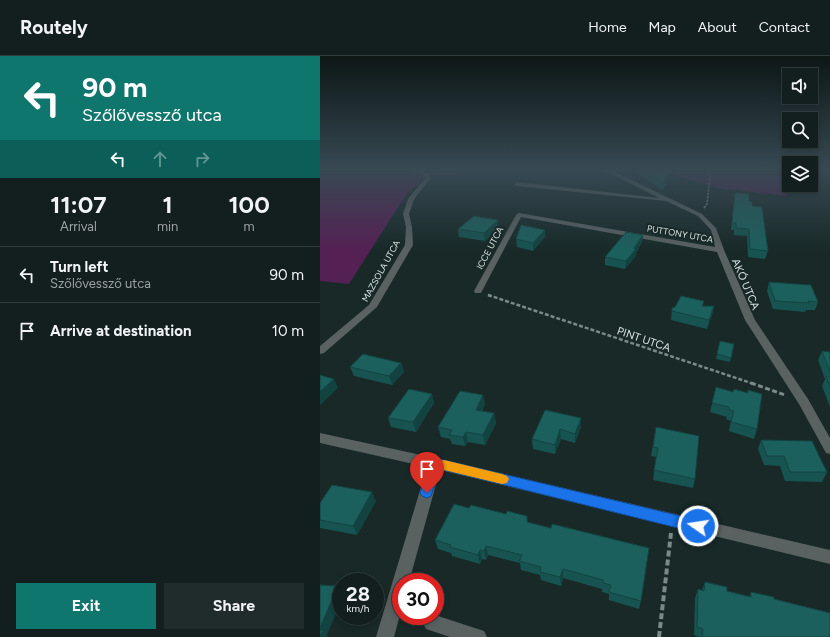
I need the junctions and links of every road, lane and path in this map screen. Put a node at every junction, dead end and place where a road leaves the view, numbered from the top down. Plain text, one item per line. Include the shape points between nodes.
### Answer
1 (413, 197) edge
2 (643, 197) edge
3 (665, 197) edge
4 (708, 197) edge
5 (671, 200) junction
6 (519, 215) joint
7 (700, 215) junction
8 (720, 250) junction
9 (478, 291) joint
10 (320, 351) edge
11 (804, 402) junction
12 (320, 438) edge
13 (830, 450) edge
14 (435, 463) junction
15 (672, 521) junction
16 (830, 556) edge
17 (404, 573) edge
18 (392, 613) edge
19 (439, 625) edge
20 (385, 637) edge
21 (478, 637) edge
22 (660, 637) edge

1 - 10 street, MAZSOLA UTCA via 406,214 410,227 408,245 373,307
2 - 5 street
3 - 5 street, AKÓ UTCA
4 - 7 path via 707,204
5 - 7 street, AKÓ UTCA
6 - 8 street, PUTTONY UTCA
6 - 9 street, ICCE UTCA
7 - 8 street, AKÓ UTCA via 714,229
8 - 11 street, AKÓ UTCA via 750,320
9 - 11 path, PINT UTCA
11 - 13 street, AKÓ UTCA
12 - 14 street
14 - 15 street
14 - 17 street
15 - 16 street
15 - 22 path
18 - 20 street
19 - 21 street

